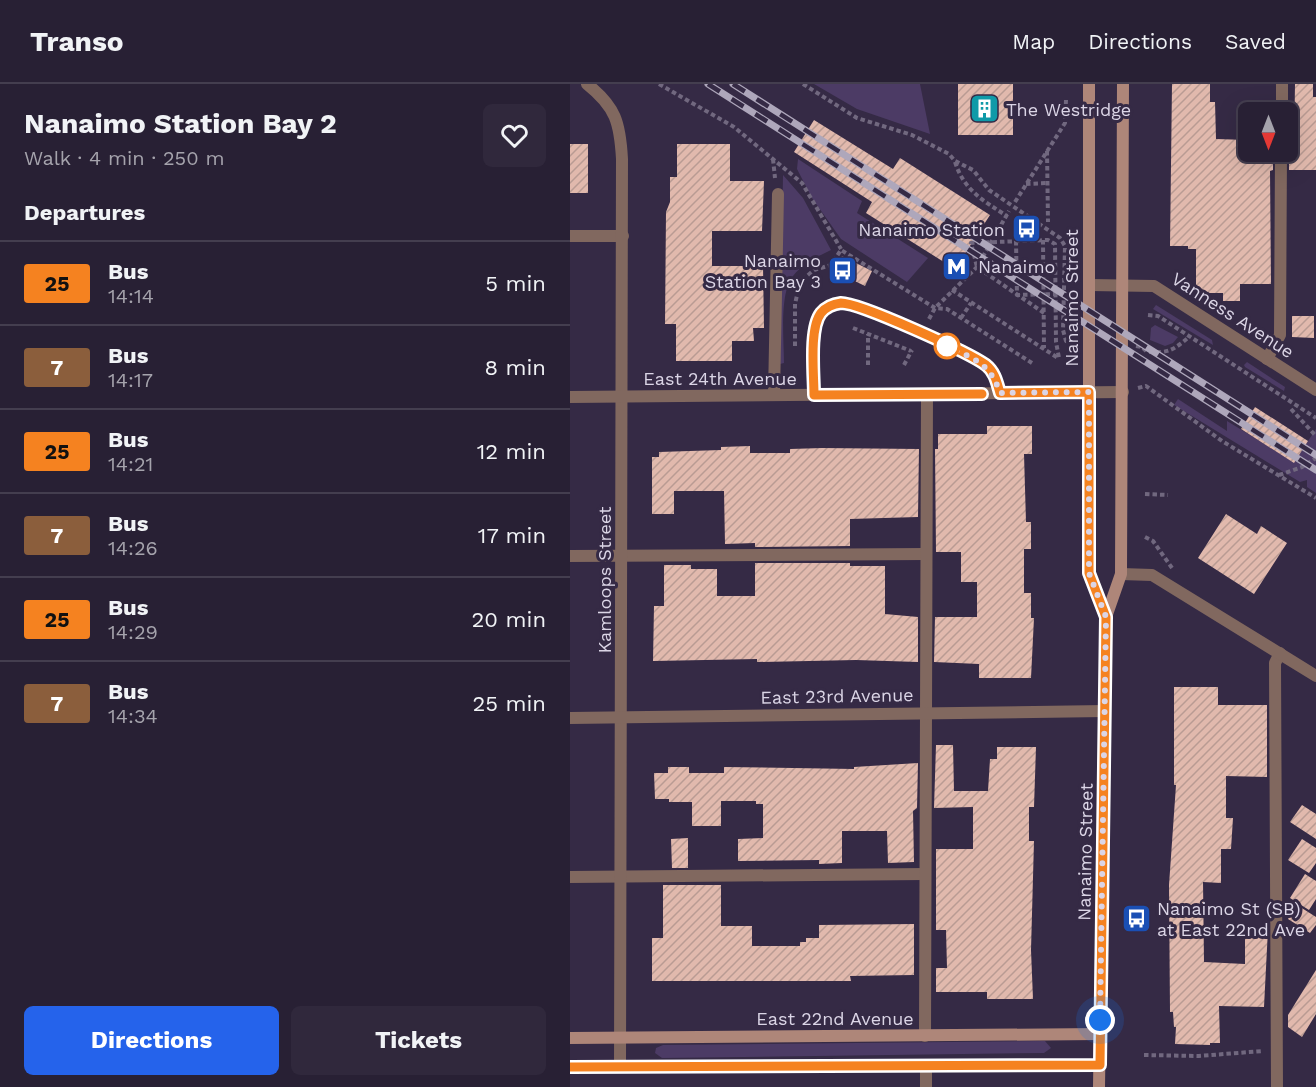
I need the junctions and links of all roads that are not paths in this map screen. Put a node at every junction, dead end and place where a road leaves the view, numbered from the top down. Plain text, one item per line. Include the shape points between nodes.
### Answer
1 (587, 84) edge
2 (1089, 84) edge
3 (1123, 84) edge
4 (1282, 84) edge
5 (1281, 102) edge
6 (1281, 162) edge
7 (778, 194) dead end
8 (570, 236) edge
9 (623, 236) junction
10 (1090, 285) junction
11 (1123, 285) junction
12 (1267, 359) junction
13 (1316, 390) edge
14 (1089, 392) junction
15 (1123, 392) junction
16 (1000, 393) junction
17 (927, 394) junction
18 (774, 395) junction
19 (814, 395) junction
20 (623, 396) junction
21 (570, 397) edge
22 (926, 554) junction
23 (623, 555) junction
24 (570, 556) edge
25 (1121, 574) junction
26 (1106, 617) junction
27 (1280, 653) junction
28 (1316, 676) edge
29 (1105, 711) junction
30 (927, 712) junction
31 (621, 717) junction
32 (570, 718) edge
33 (925, 874) junction
34 (621, 876) junction
35 (570, 877) edge
36 (1100, 1034) junction
37 (925, 1036) junction
38 (570, 1038) edge
39 (620, 1038) junction
40 (1100, 1065) junction
41 (926, 1066) junction
42 (570, 1067) edge
43 (620, 1067) junction
44 (926, 1087) edge
45 (1099, 1087) edge
46 (1277, 1087) edge

1 - 9 street, Kamloops Street via 604,97 615,113 620,132
2 - 10 main road, Nanaimo Street
3 - 11 main road, Nanaimo Street
4 - 5 street
6 - 12 street via 1280,335
7 - 18 street
8 - 9 street
9 - 20 street, Kamloops Street
10 - 11 street, Vanness Avenue
10 - 14 main road, Nanaimo Street
11 - 12 street, Vanness Avenue via 1154,286
11 - 15 main road, Nanaimo Street
12 - 13 street, Vanness Avenue
14 - 15 street, East 24th Avenue
14 - 16 street, East 24th Avenue
14 - 26 main road, Nanaimo Street via 1089,573
15 - 25 main road, Nanaimo Street
16 - 17 street, East 24th Avenue
16 - 19 street via 995,376 986,366 922,333 842,303 828,306 819,314 814,335
17 - 19 street, East 24th Avenue
17 - 22 street
18 - 19 street, East 24th Avenue
18 - 20 street, East 24th Avenue
20 - 21 street, East 24th Avenue
20 - 23 street, Kamloops Street
22 - 23 street
22 - 30 street
23 - 24 street
23 - 31 street, Kamloops Street
25 - 26 main road, Nanaimo Street
25 - 27 street via 1152,575
26 - 29 main road, Nanaimo Street
27 - 28 street
27 - 46 street via 1275,663
29 - 30 street, East 23rd Avenue
29 - 36 main road, Nanaimo Street
30 - 31 street, East 23rd Avenue
30 - 33 street
31 - 32 street, East 23rd Avenue
31 - 34 street, Kamloops Street
33 - 34 street
33 - 37 street
34 - 35 street
34 - 39 street, Kamloops Street
36 - 37 main road, East 22nd Avenue
36 - 40 main road, Nanaimo Street
37 - 39 main road, East 22nd Avenue
38 - 39 main road, East 22nd Avenue
39 - 43 street, Kamloops Street
40 - 41 main road
40 - 45 main road, Nanaimo Street
41 - 43 main road
41 - 44 street
42 - 43 main road

